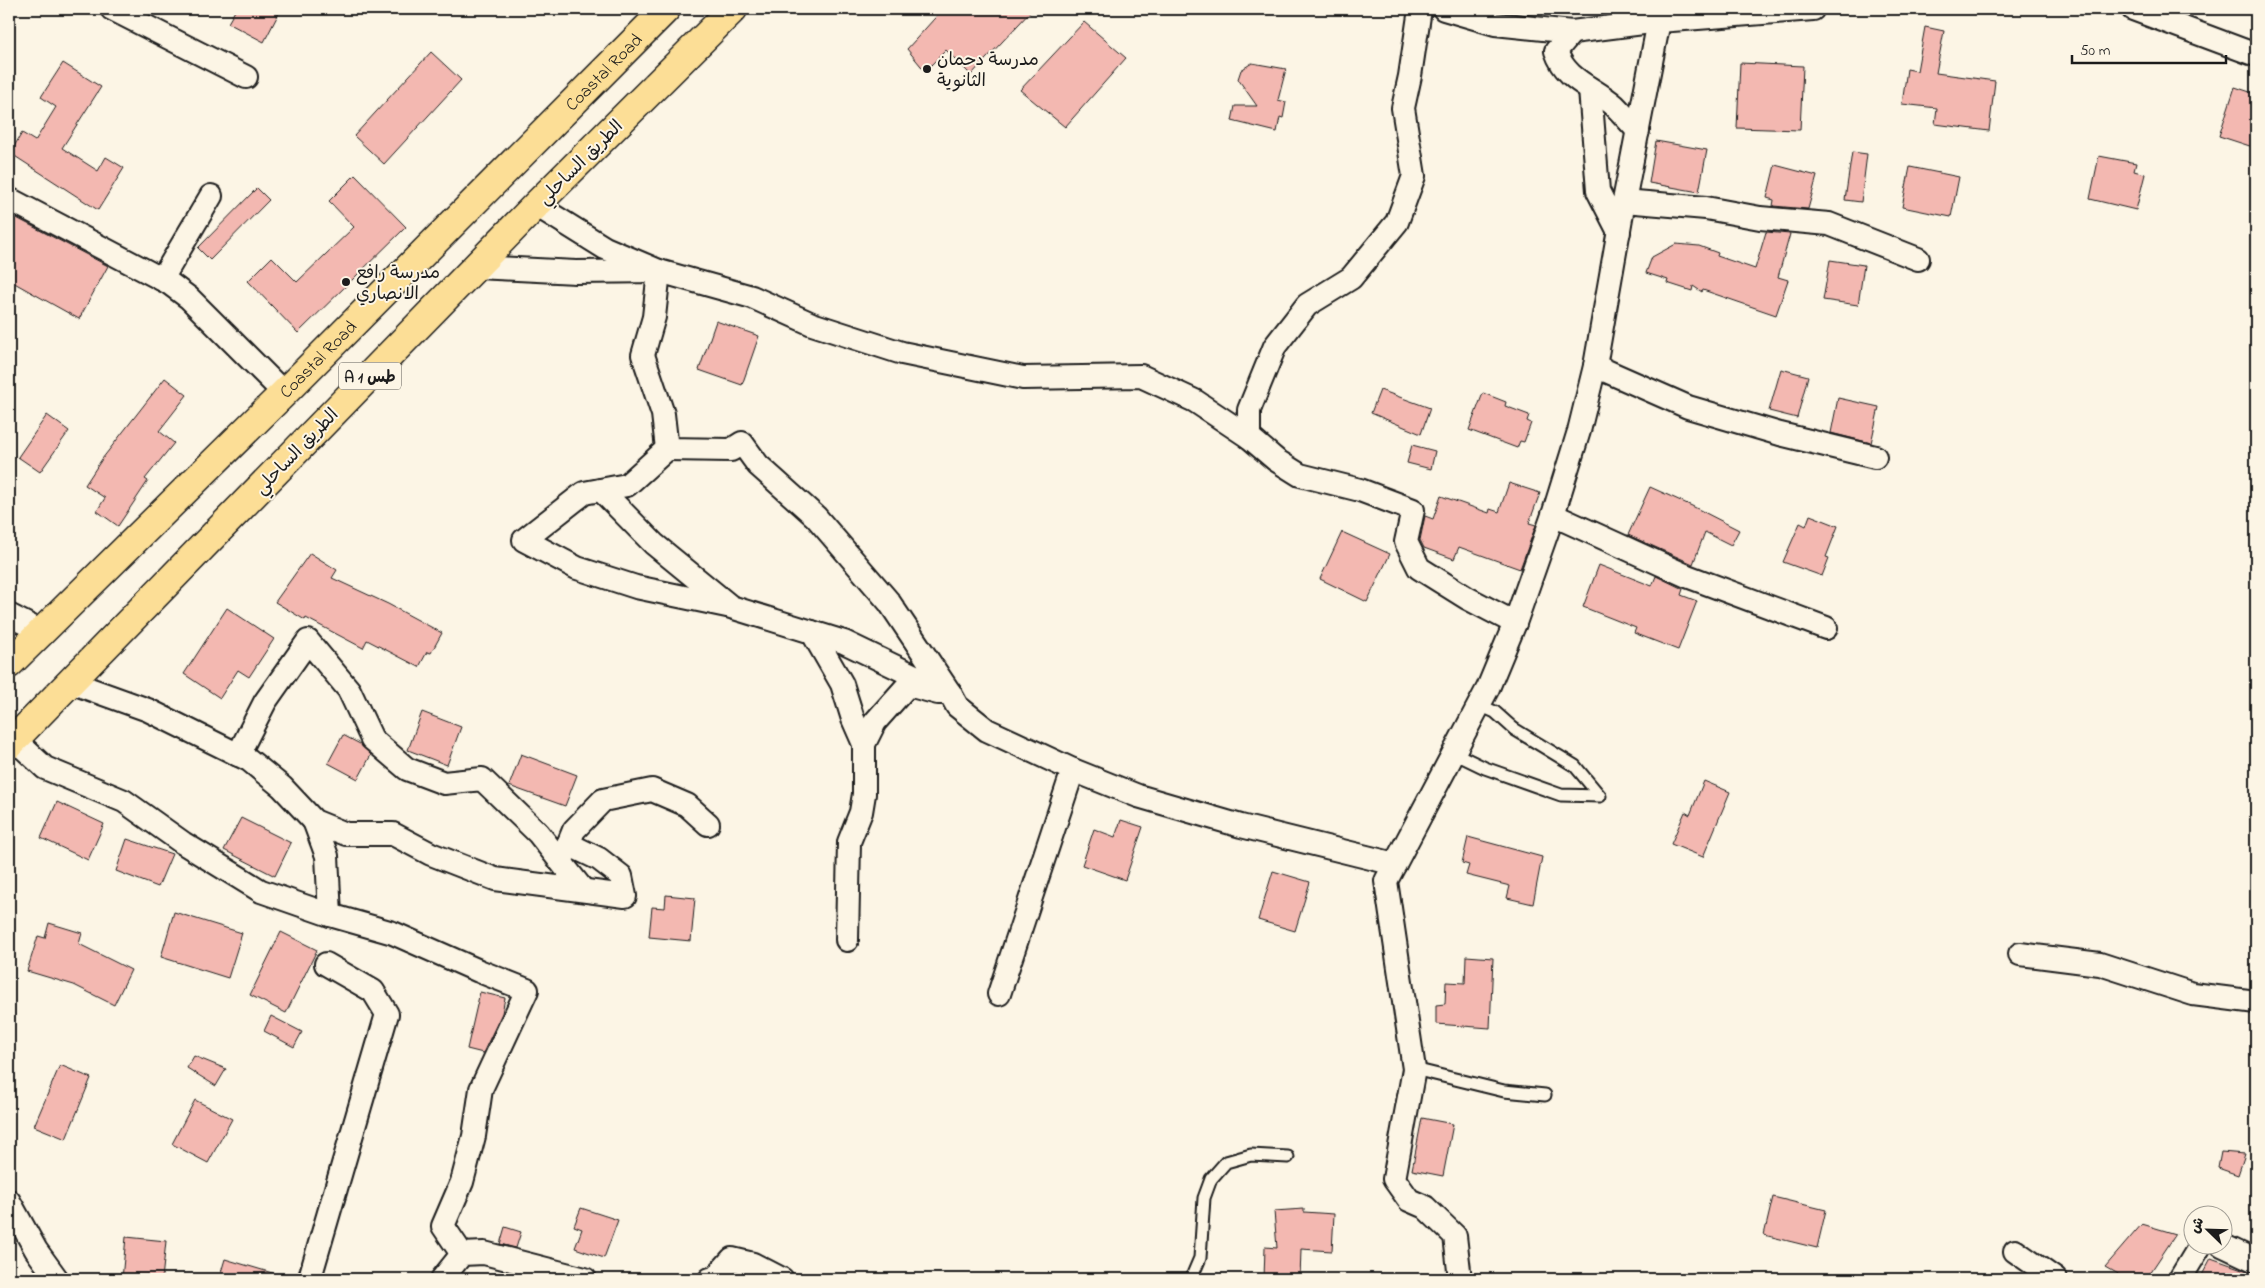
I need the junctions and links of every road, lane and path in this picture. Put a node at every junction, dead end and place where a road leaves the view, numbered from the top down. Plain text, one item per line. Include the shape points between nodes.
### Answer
1 (112, 9) edge
2 (666, 9) edge
3 (734, 9) edge
4 (1420, 9) edge
5 (1444, 9) edge
6 (1813, 9) edge
7 (2133, 9) edge
8 (1659, 21) junction
9 (1572, 32) junction
10 (2256, 55) edge
11 (246, 77) dead end
12 (1590, 89) junction
13 (1638, 131) junction
14 (211, 196) dead end
15 (9, 199) edge
16 (1624, 201) junction
17 (536, 205) junction
18 (1619, 232) junction
19 (1918, 259) dead end
20 (476, 267) junction
21 (659, 271) junction
22 (162, 279) junction
23 (1595, 366) junction
24 (284, 393) junction
25 (1249, 437) junction
26 (667, 448) junction
27 (1875, 456) dead end
28 (601, 490) junction
29 (1553, 516) junction
30 (730, 607) junction
31 (9, 615) edge
32 (1514, 623) junction
33 (1826, 628) dead end
34 (40, 631) junction
35 (812, 632) junction
36 (9, 664) edge
37 (70, 682) junction
38 (950, 693) junction
39 (1479, 705) junction
40 (12, 742) edge
41 (864, 744) junction
42 (1454, 753) junction
43 (238, 755) junction
44 (1073, 770) junction
45 (314, 820) junction
46 (708, 824) dead end
47 (565, 854) junction
48 (1395, 864) junction
49 (583, 890) junction
50 (330, 914) junction
51 (847, 940) dead end
52 (2020, 954) dead end
53 (326, 964) dead end
54 (999, 994) dead end
55 (2256, 1002) edge
56 (1414, 1069) junction
57 (1545, 1095) dead end
58 (1288, 1157) dead end
59 (9, 1201) edge
60 (2232, 1249) edge
61 (2015, 1252) dead end
62 (462, 1254) junction
63 (2194, 1256) edge
64 (2256, 1260) edge
65 (57, 1279) edge
66 (313, 1279) edge
67 (442, 1279) edge
68 (585, 1279) edge
69 (710, 1279) edge
70 (782, 1279) edge
71 (1191, 1279) edge
72 (1460, 1279) edge
73 (2055, 1279) edge
74 (2180, 1279) edge

1 - 11 street
2 - 24 highway, Coastal Road / A 1 طس
3 - 17 highway, الطريق الساحلي / A 1 طس
4 - 25 street via 1403,108 1414,176 1397,222 1351,278 1308,305 1275,346 1249,410
5 - 9 street via 1495,24
6 - 8 street
7 - 10 street
8 - 9 street
8 - 13 street
9 - 12 street via 1556,51 1560,64
12 - 13 street via 1613,104
12 - 18 street via 1598,191
13 - 16 street
14 - 22 street
15 - 22 street
16 - 18 street
16 - 19 street via 1829,224
17 - 20 highway, الطريق الساحلي / A 1 طس
17 - 21 street via 605,248
18 - 23 street
20 - 21 street via 576,272
20 - 37 highway, الطريق الساحلي / A 1 طس
21 - 25 street via 752,297 812,324 902,353 1023,378 1141,376 1195,401
21 - 26 street via 654,317 643,355 663,414
22 - 24 street via 189,298
23 - 27 street via 1688,407 1780,434
23 - 29 street
24 - 34 highway, Coastal Road / A 1 طس
25 - 32 street via 1300,475 1360,490 1413,510 1406,542 1419,568
26 - 28 street via 627,485
26 - 38 street via 731,450 742,443 758,465 816,517 890,602
28 - 30 street via 654,544
28 - 30 street via 584,493 524,540 577,568 636,587
29 - 32 street
29 - 33 street via 1687,576
30 - 35 street
31 - 34 street
32 - 39 street
34 - 36 highway, Coastal Road / A 1 طس
35 - 38 street via 844,642
35 - 41 street via 842,684
37 - 40 highway, الطريق الساحلي / A 1 طس
37 - 43 street via 148,710
38 - 41 street via 908,685 875,722
38 - 44 street via 957,706 987,730
39 - 42 street
39 - 42 lane via 1495,712 1514,729 1575,766 1600,796 1561,795 1485,768
40 - 50 street via 45,768 124,800 183,843 261,890
41 - 51 street via 864,794 849,842
42 - 48 street
43 - 45 street via 282,787
43 - 47 street via 265,702 308,641 350,690 372,739 407,770 444,783 482,779 538,833
44 - 48 street via 1138,796 1241,826
44 - 54 street
45 - 49 street via 346,834 393,834 431,854 495,879
45 - 50 street via 327,856
46 - 47 street via 688,805 652,790 603,800 574,830
47 - 49 street
47 - 49 street via 599,860 621,876 625,896
48 - 56 street via 1386,881
50 - 62 street via 393,933 527,990 481,1089 474,1136 462,1182 443,1226
52 - 55 street via 2100,964 2193,994
53 - 66 street via 374,991 387,1014 311,1274
56 - 57 lane via 1504,1090
56 - 72 street via 1394,1179 1409,1200 1425,1208 1455,1236
58 - 71 lane via 1251,1155 1226,1162 1211,1179 1204,1198 1200,1258
59 - 65 street via 36,1250
60 - 64 street
61 - 73 street
62 - 67 street
62 - 68 street via 484,1253
63 - 74 street
69 - 70 street via 715,1278 732,1258 753,1264

